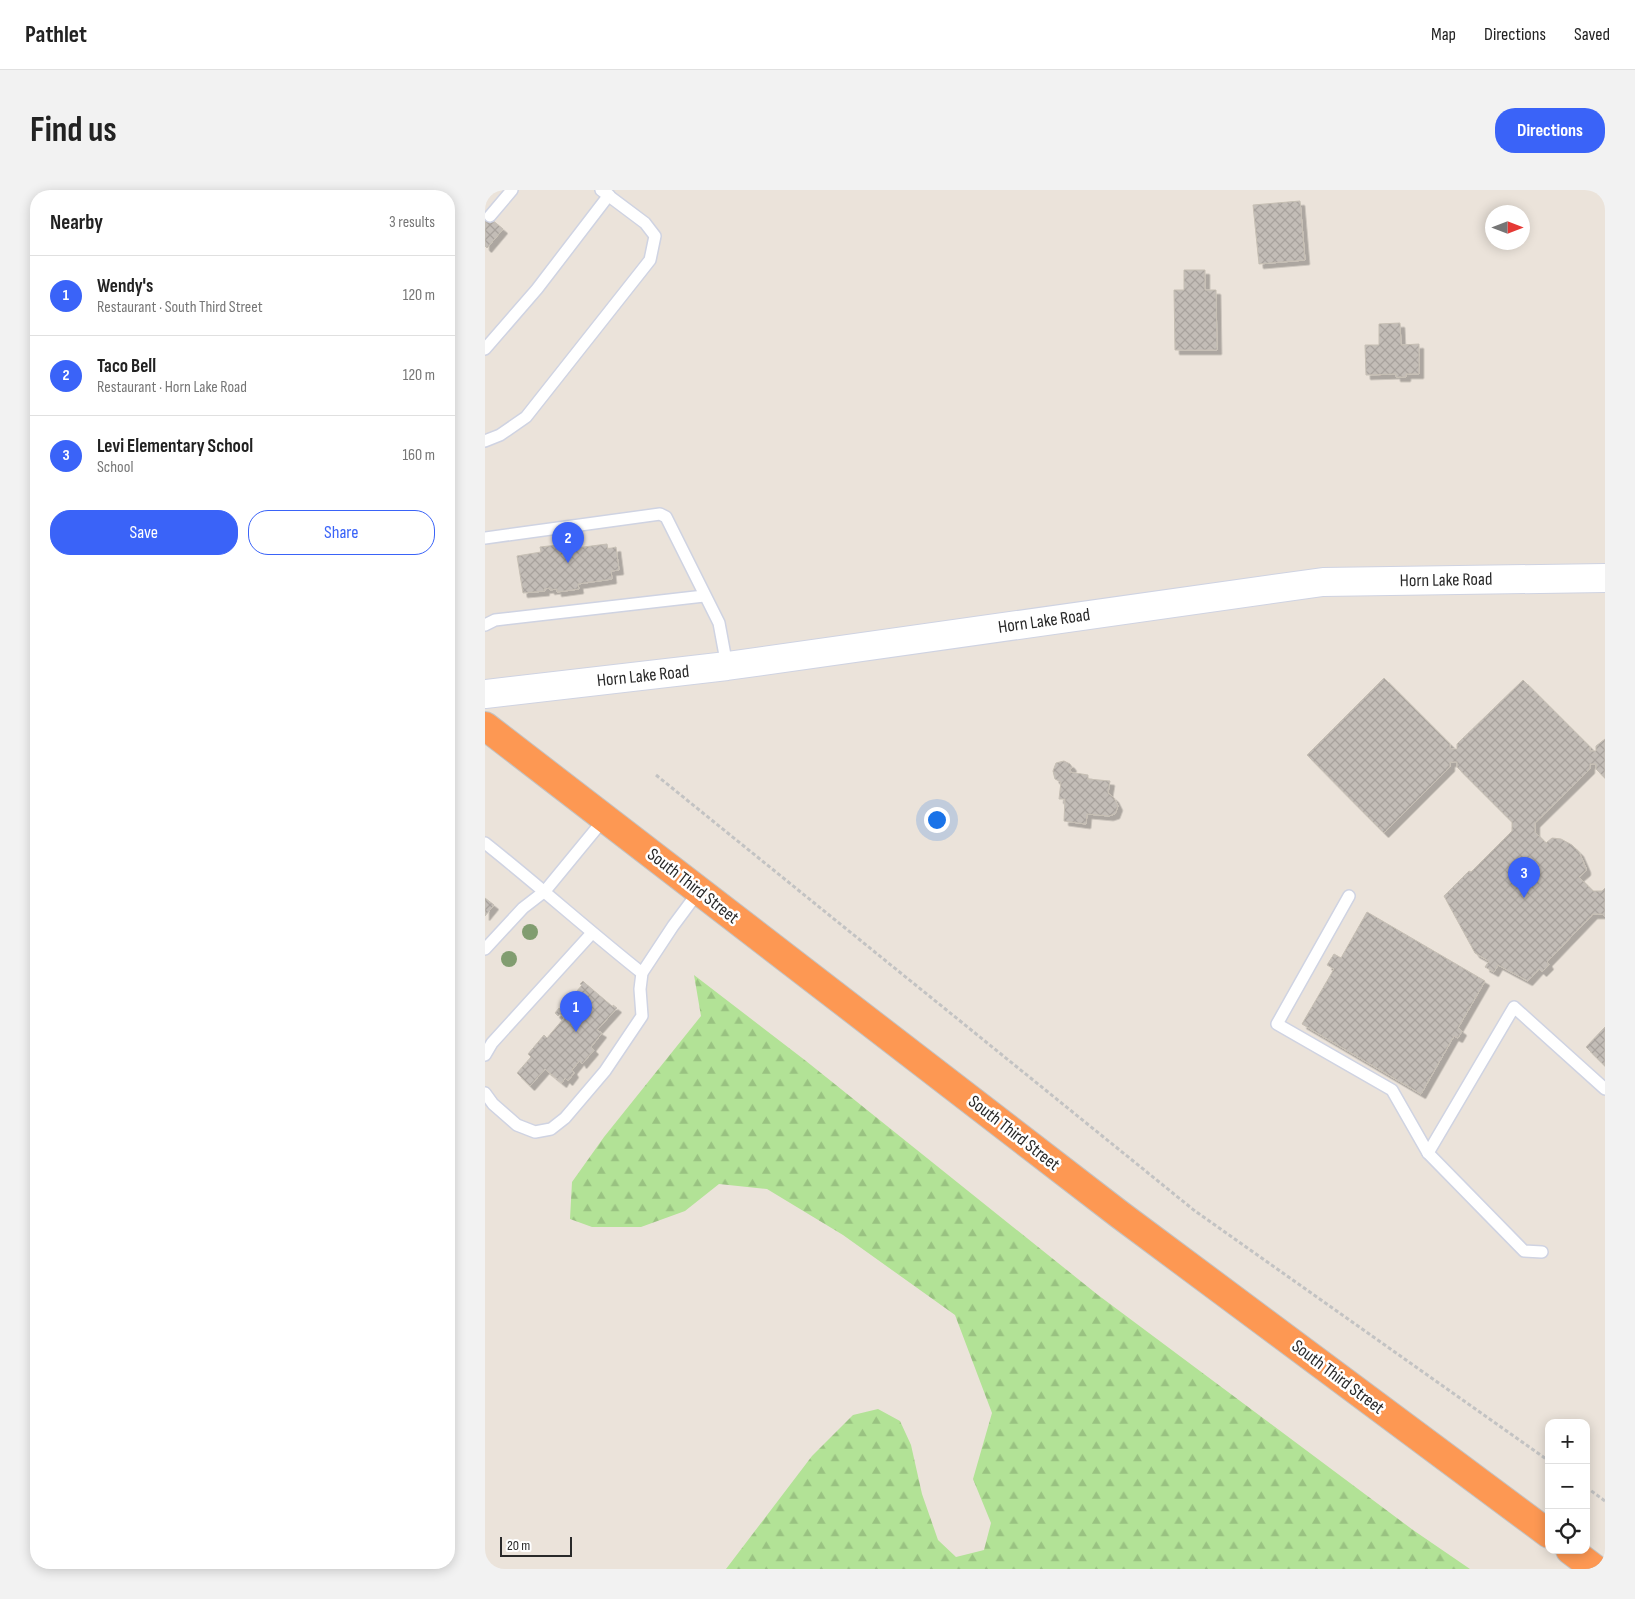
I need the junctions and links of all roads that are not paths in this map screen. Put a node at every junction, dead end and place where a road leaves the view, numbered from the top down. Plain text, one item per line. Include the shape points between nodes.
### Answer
1 (512, 190) edge
2 (605, 193) edge
3 (490, 216) dead end
4 (485, 349) edge
5 (485, 441) edge
6 (485, 538) edge
7 (1605, 578) edge
8 (704, 596) junction
9 (485, 625) edge
10 (727, 666) junction
11 (485, 694) edge
12 (485, 726) edge
13 (605, 818) junction
14 (485, 843) edge
15 (699, 890) junction
16 (545, 891) junction
17 (1349, 896) dead end
18 (592, 933) junction
19 (485, 949) edge
20 (642, 973) junction
21 (485, 1055) edge
22 (1605, 1090) edge
23 (485, 1093) edge
24 (1428, 1153) junction
25 (1542, 1252) dead end
26 (1545, 1531) edge
27 (1575, 1554) edge
28 (1595, 1569) edge

1 - 3 lane
2 - 4 lane via 537,289
2 - 5 lane via 645,223 655,236 650,260 526,417
6 - 8 lane via 660,514 666,517
7 - 10 main road, Horn Lake Road via 1323,582
8 - 9 lane via 495,620
8 - 10 lane via 719,623
10 - 11 main road, Horn Lake Road
12 - 13 highway, South Third Street
13 - 15 highway, South Third Street
13 - 16 lane
14 - 16 lane
15 - 20 lane
15 - 26 highway, South Third Street via 1127,1220
16 - 18 lane
16 - 19 lane via 523,908
17 - 24 lane via 1277,1024 1393,1090
18 - 20 lane
18 - 21 lane via 492,1043
20 - 23 lane via 642,1016 605,1072 565,1118 551,1129 535,1132 517,1125
22 - 24 lane via 1514,1007
24 - 25 lane via 1524,1251
27 - 28 highway

